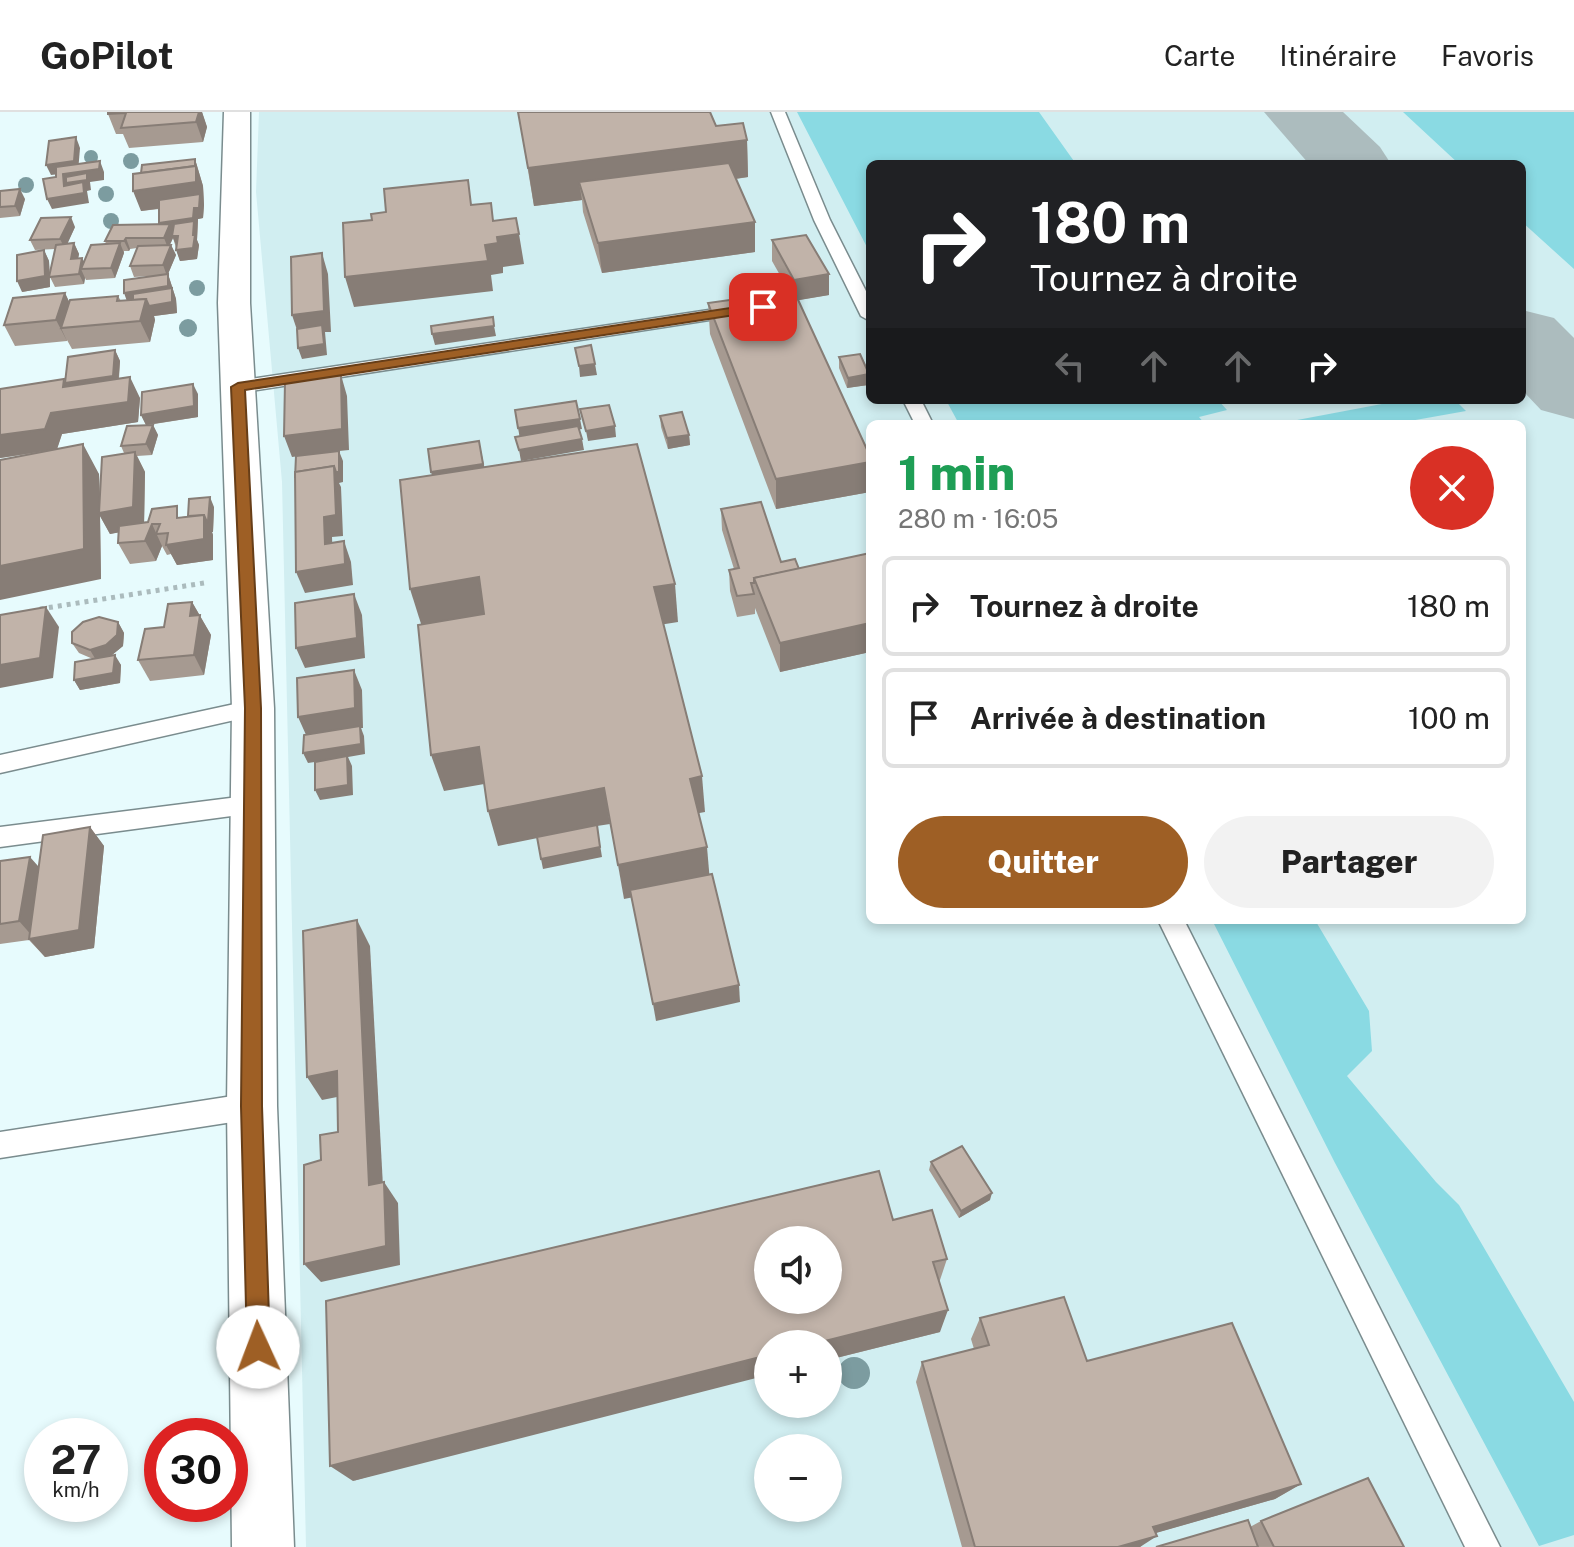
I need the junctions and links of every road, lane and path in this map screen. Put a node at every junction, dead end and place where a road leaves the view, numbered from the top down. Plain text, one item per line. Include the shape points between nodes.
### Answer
1 (237, 112) edge
2 (778, 112) edge
3 (763, 307) edge
4 (866, 308) edge
5 (238, 387) junction
6 (247, 577) junction
7 (26, 612) edge
8 (253, 708) junction
9 (0, 764) edge
10 (254, 804) junction
11 (0, 837) edge
12 (1173, 924) edge
13 (252, 1106) junction
14 (0, 1145) edge
15 (263, 1547) edge
16 (1483, 1547) edge

1 - 5 street
2 - 4 lane via 822,220
3 - 5 lane
5 - 6 street
6 - 7 path
6 - 8 street
8 - 9 lane
8 - 10 street
10 - 11 lane
10 - 13 street
12 - 16 lane
13 - 14 lane
13 - 15 street

